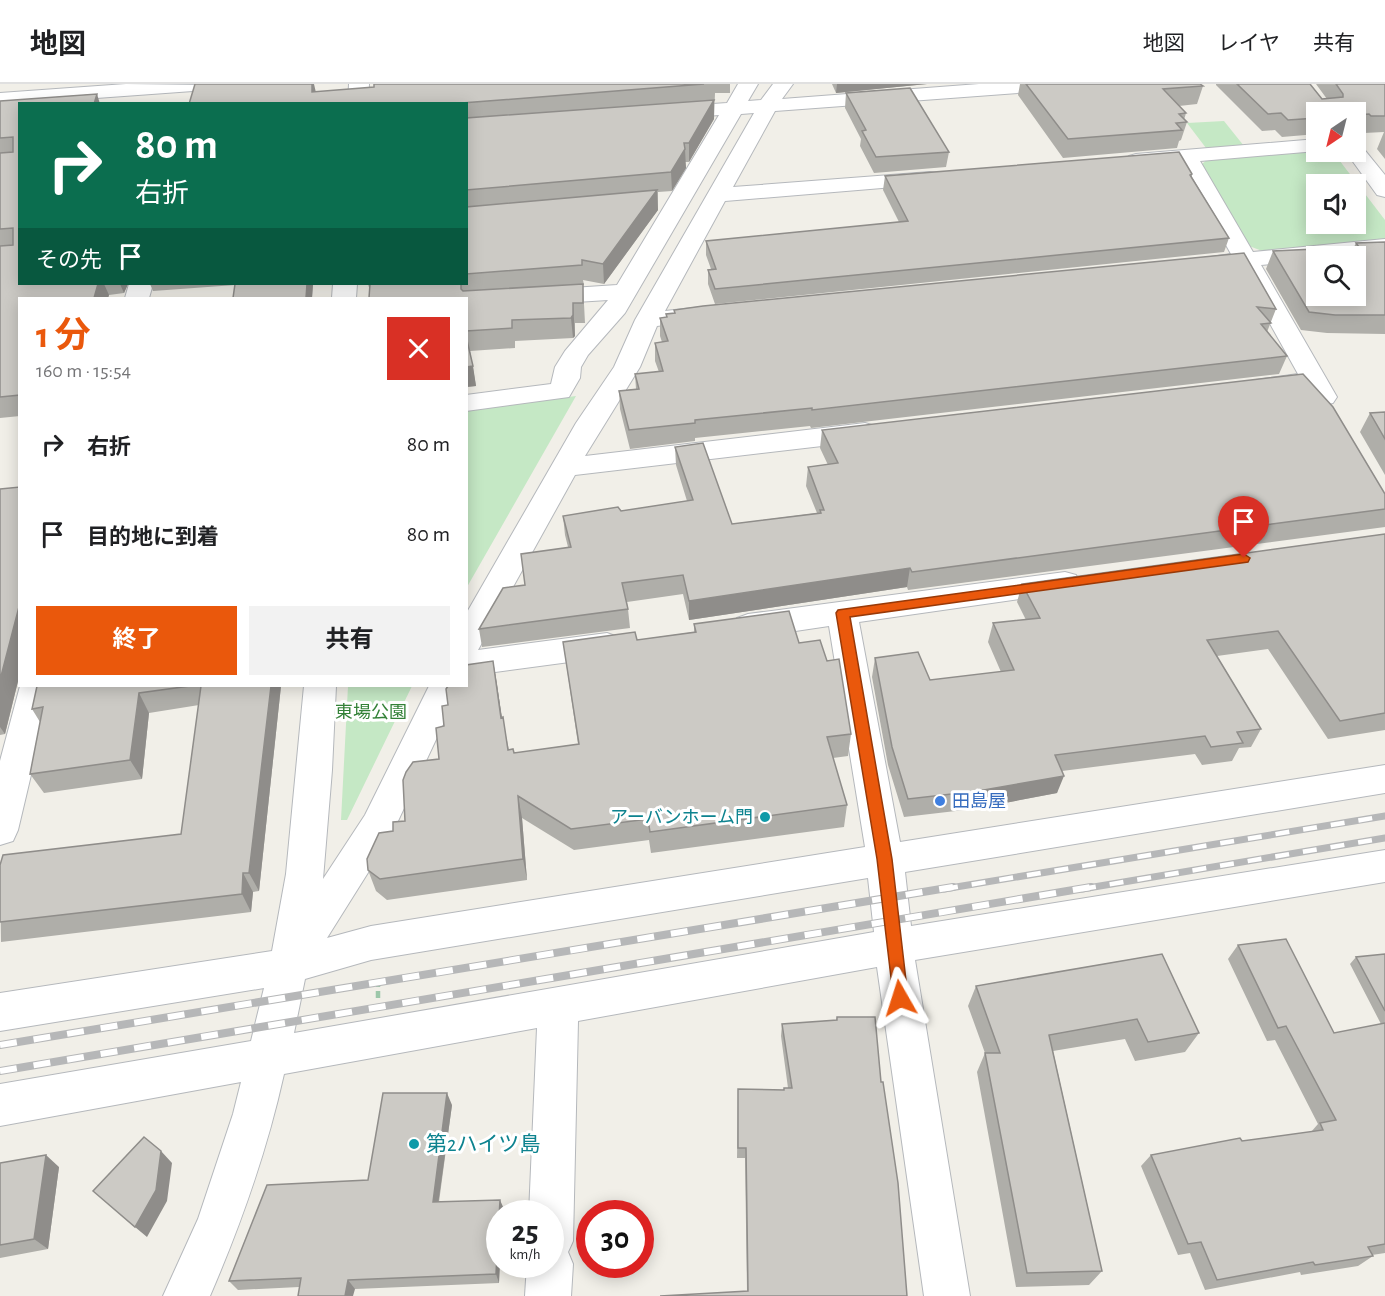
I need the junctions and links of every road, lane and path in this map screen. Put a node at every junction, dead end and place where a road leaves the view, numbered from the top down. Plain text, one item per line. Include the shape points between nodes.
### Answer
1 (359, 84) edge
2 (748, 84) edge
3 (783, 84) edge
4 (1057, 84) edge
5 (191, 91) edge
6 (0, 99) edge
7 (358, 102) edge
8 (768, 106) junction
9 (736, 108) junction
10 (654, 115) edge
11 (1306, 146) edge
12 (1366, 153) edge
13 (1187, 156) junction
14 (1117, 162) edge
15 (953, 176) edge
16 (1385, 189) edge
17 (718, 195) junction
18 (681, 200) junction
19 (657, 202) edge
20 (1385, 246) edge
21 (1246, 260) junction
22 (1188, 266) edge
23 (625, 292) junction
24 (468, 302) edge
25 (729, 312) edge
26 (647, 320) junction
27 (1314, 380) junction
28 (1243, 388) edge
29 (468, 403) edge
30 (1338, 421) edge
31 (886, 430) edge
32 (566, 467) junction
33 (1090, 579) edge
34 (842, 613) junction
35 (725, 629) edge
36 (468, 639) edge
37 (631, 642) edge
38 (468, 664) edge
39 (36, 687) edge
40 (320, 687) edge
41 (445, 687) edge
42 (11, 740) edge
43 (1385, 779) edge
44 (0, 830) edge
45 (885, 859) junction
46 (1385, 866) edge
47 (378, 942) junction
48 (895, 946) junction
49 (289, 966) junction
50 (558, 1005) junction
51 (0, 1012) edge
52 (379, 1036) junction
53 (268, 1057) junction
54 (0, 1105) edge
55 (551, 1200) edge
56 (549, 1278) edge
57 (186, 1296) edge
58 (548, 1296) edge
59 (947, 1296) edge

1 - 7 street
2 - 9 street
3 - 8 street
4 - 8 street
5 - 6 street
8 - 9 street
8 - 17 street
9 - 10 street
9 - 18 street
11 - 13 street
12 - 16 street
13 - 14 street
13 - 21 street
15 - 17 street
17 - 26 street
18 - 19 street
18 - 23 street
20 - 21 street
21 - 22 street
21 - 27 street
23 - 24 street
23 - 29 street via 613,313 578,351 560,391
25 - 26 street
26 - 32 street via 627,367
27 - 28 street
27 - 30 street
31 - 32 street
32 - 36 street
33 - 34 street
34 - 35 street
34 - 45 street
37 - 38 street
39 - 42 street
40 - 49 street via 310,825
41 - 49 street via 378,825
42 - 44 street
43 - 45 street
45 - 47 street
45 - 48 street
46 - 48 street
47 - 49 street
47 - 52 path
48 - 50 street
48 - 59 street
49 - 51 street
49 - 53 street
50 - 52 street
50 - 55 street
52 - 53 street
53 - 54 street
53 - 57 street via 218,1225
56 - 58 street

